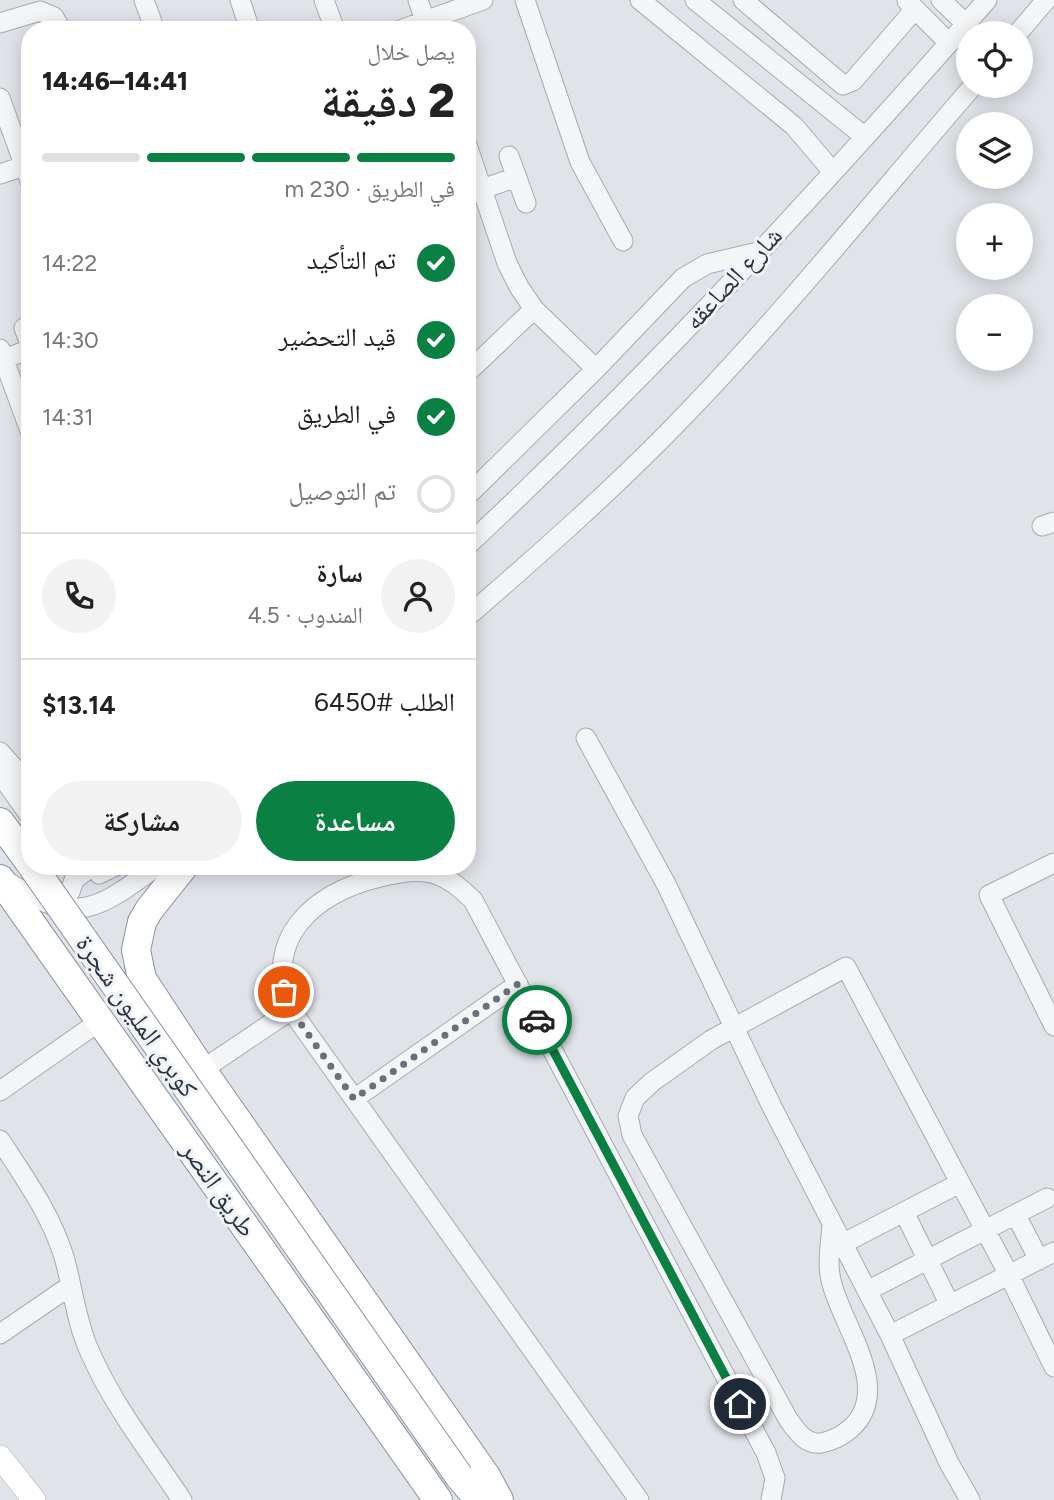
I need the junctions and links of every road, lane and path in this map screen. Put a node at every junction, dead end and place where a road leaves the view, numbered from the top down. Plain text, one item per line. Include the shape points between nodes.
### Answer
1 (144, 0) edge
2 (240, 0) edge
3 (324, 0) edge
4 (418, 0) edge
5 (483, 0) edge
6 (525, 0) edge
7 (640, 0) edge
8 (695, 0) edge
9 (743, 0) edge
10 (941, 0) edge
11 (1046, 0) edge
12 (911, 4) edge
13 (974, 9) edge
14 (56, 21) edge
15 (152, 21) edge
16 (247, 21) edge
17 (332, 21) edge
18 (426, 21) edge
19 (436, 21) edge
20 (1028, 21) edge
21 (0, 23) edge
22 (949, 43) junction
23 (0, 98) edge
24 (962, 98) edge
25 (865, 137) junction
26 (21, 152) edge
27 (509, 156) dead end
28 (21, 171) edge
29 (476, 171) edge
30 (833, 172) junction
31 (0, 174) edge
32 (517, 177) junction
33 (482, 189) junction
34 (526, 204) dead end
35 (622, 241) dead end
36 (758, 252) junction
37 (534, 309) junction
38 (21, 352) edge
39 (2, 358) edge
40 (476, 364) edge
41 (596, 369) junction
42 (21, 408) edge
43 (476, 487) edge
44 (476, 537) edge
45 (476, 609) edge
46 (586, 738) dead end
47 (0, 752) edge
48 (0, 774) edge
49 (21, 776) edge
50 (21, 803) edge
51 (0, 822) edge
52 (21, 850) edge
53 (1054, 863) edge
54 (39, 875) edge
55 (144, 875) edge
56 (177, 875) edge
57 (388, 875) edge
58 (440, 875) edge
59 (0, 878) edge
60 (88, 879) edge
61 (518, 984) junction
62 (150, 993) junction
63 (82, 995) junction
64 (1048, 1000) edge
65 (291, 1010) junction
66 (100, 1021) junction
67 (736, 1026) junction
68 (1054, 1026) edge
69 (202, 1070) junction
70 (0, 1091) edge
71 (354, 1099) junction
72 (0, 1140) edge
73 (960, 1184) junction
74 (1047, 1198) dead end
75 (904, 1212) junction
76 (1016, 1215) junction
77 (832, 1224) junction
78 (985, 1231) junction
79 (842, 1244) junction
80 (1047, 1256) edge
81 (928, 1259) junction
82 (1009, 1275) junction
83 (70, 1286) junction
84 (867, 1291) junction
85 (950, 1305) junction
86 (0, 1334) edge
87 (890, 1335) junction
88 (1054, 1367) edge
89 (0, 1457) edge
90 (429, 1497) edge
91 (34, 1500) edge
92 (182, 1500) edge
93 (479, 1500) edge
94 (499, 1500) edge
95 (639, 1500) edge
96 (771, 1500) edge
97 (970, 1500) edge

1 - 15 street
2 - 16 street
3 - 17 street
4 - 18 street
5 - 19 street
6 - 35 street via 580,162
7 - 30 street via 794,126
8 - 25 street
9 - 12 street via 844,85 853,81
10 - 13 street
11 - 20 street
12 - 22 street
13 - 22 street, شارع الصاعقه
14 - 21 street via 40,11
22 - 25 street, شارع الصاعقه
23 - 26 street
24 - 45 street, شارع الصاعقه via 686,414
25 - 30 street, شارع الصاعقه
27 - 32 street
28 - 31 street
29 - 33 street
30 - 36 street, شارع الصاعقه
32 - 33 street
32 - 34 street
33 - 37 street via 512,275
36 - 41 street via 715,261 691,272
36 - 44 street, شارع الصاعقه
37 - 40 street
37 - 41 street
38 - 39 street
39 - 42 street
41 - 43 street
46 - 67 street via 666,884
47 - 49 street
48 - 50 street
51 - 52 highway, كوبري المليون شجرة
53 - 64 street via 989,895
54 - 93 highway, كوبري المليون شجرة, bridge
55 - 60 street via 108,901 89,907
56 - 62 highway via 149,910 138,936 137,964
57 - 65 street via 340,890 298,925 282,955 281,974
58 - 61 street via 473,900
59 - 60 street via 37,901
59 - 63 highway, طريق النصر
61 - 71 street
61 - 96 street via 766,1454 775,1478
62 - 63 highway via 122,960 106,954 86,965
62 - 69 highway
63 - 66 highway, طريق النصر
64 - 68 street
65 - 69 street
65 - 71 street
66 - 70 street
66 - 90 highway, طريق النصر
67 - 73 street via 846,967
67 - 77 street
67 - 77 street via 652,1082 635,1098 628,1116 632,1135 788,1419 800,1436 816,1443 846,1433 868,1405 865,1369 828,1269
69 - 94 highway
71 - 95 street
72 - 83 street via 52,1227
73 - 75 street
73 - 78 street
74 - 76 street
75 - 79 street
75 - 81 street
76 - 78 street
76 - 80 street
77 - 79 street
78 - 81 street
78 - 82 street
79 - 84 street
80 - 82 street
81 - 84 street
81 - 85 street
82 - 85 street
82 - 88 street
83 - 86 street
83 - 92 street via 87,1347 101,1377
84 - 87 street
85 - 87 street
87 - 97 street
89 - 91 main road

